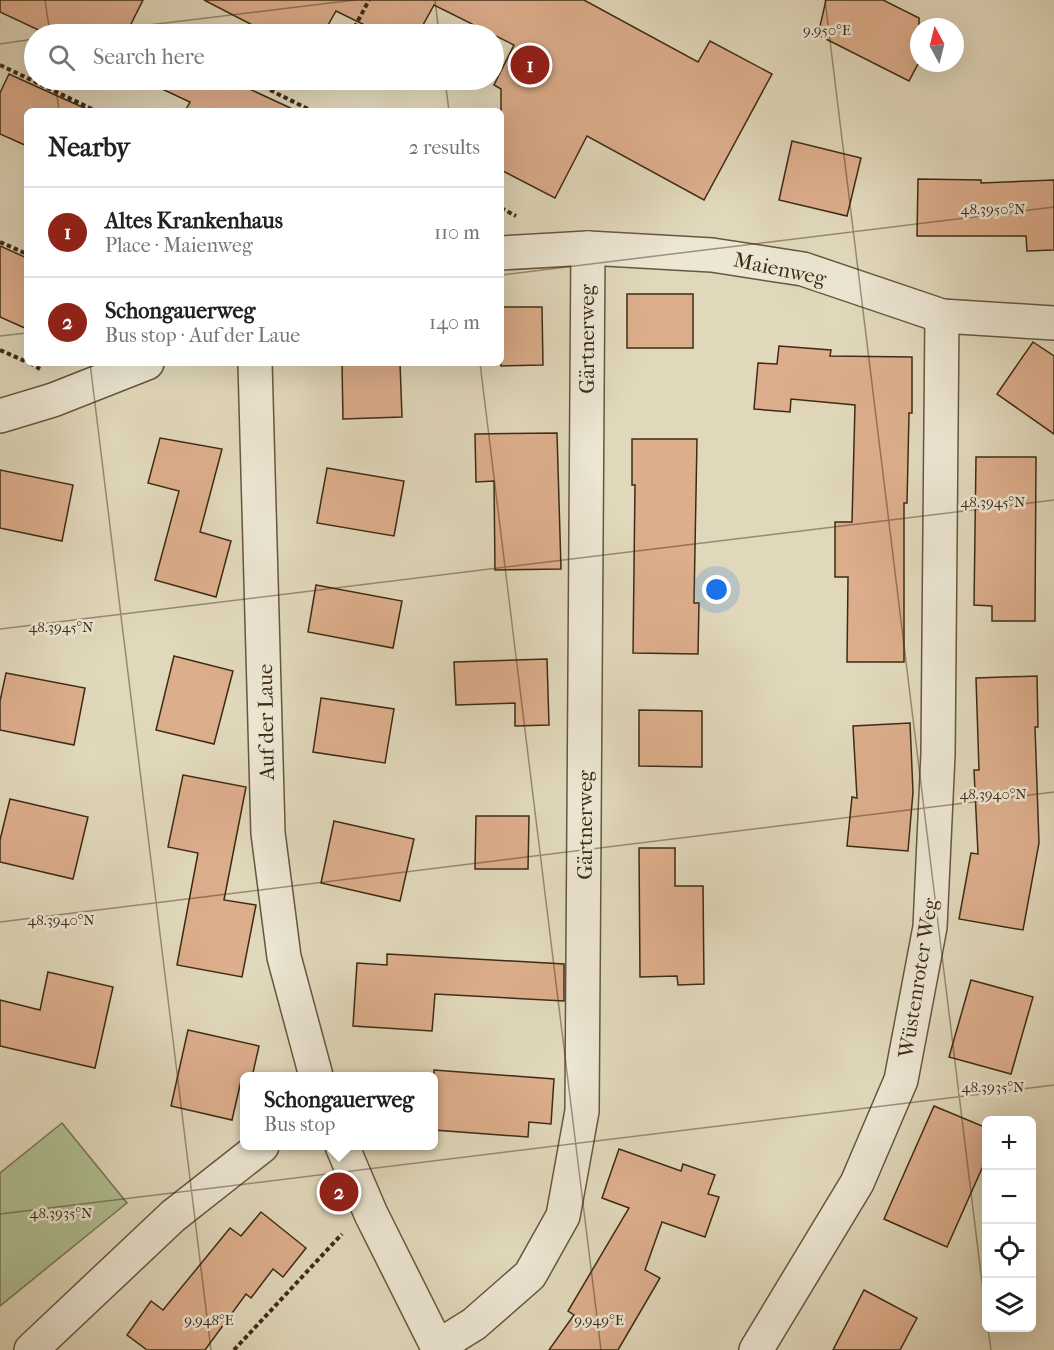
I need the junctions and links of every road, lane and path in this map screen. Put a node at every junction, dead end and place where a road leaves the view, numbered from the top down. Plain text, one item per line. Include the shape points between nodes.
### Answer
1 (369, 0) edge
2 (356, 24) edge
3 (0, 65) edge
4 (24, 76) edge
5 (52, 90) edge
6 (270, 90) edge
7 (90, 108) edge
8 (306, 108) edge
9 (0, 242) edge
10 (588, 248) junction
11 (24, 253) edge
12 (504, 253) edge
13 (942, 316) junction
14 (1054, 323) edge
15 (0, 350) edge
16 (24, 361) edge
17 (139, 366) edge
18 (255, 366) edge
19 (0, 416) edge
20 (315, 1072) edge
21 (257, 1150) edge
22 (344, 1150) edge
23 (371, 1214) junction
24 (438, 1348) edge
25 (31, 1350) edge
26 (234, 1350) edge
27 (756, 1350) edge

1 - 2 path
3 - 4 path
5 - 7 path
6 - 8 path
9 - 11 path
10 - 12 street, Maienweg
10 - 13 street, Maienweg via 712,255 803,269
10 - 24 street, Gärtnerweg via 582,1111 562,1215 530,1275 474,1324
13 - 14 street, Maienweg
13 - 27 street, Wüstenroter Weg via 938,754 930,927 901,1080 857,1183
15 - 16 path
17 - 19 street
18 - 20 street, Auf der Laue via 268,832 284,957
21 - 25 street via 173,1216
22 - 23 street
23 - 24 street
23 - 26 path via 348,1227

